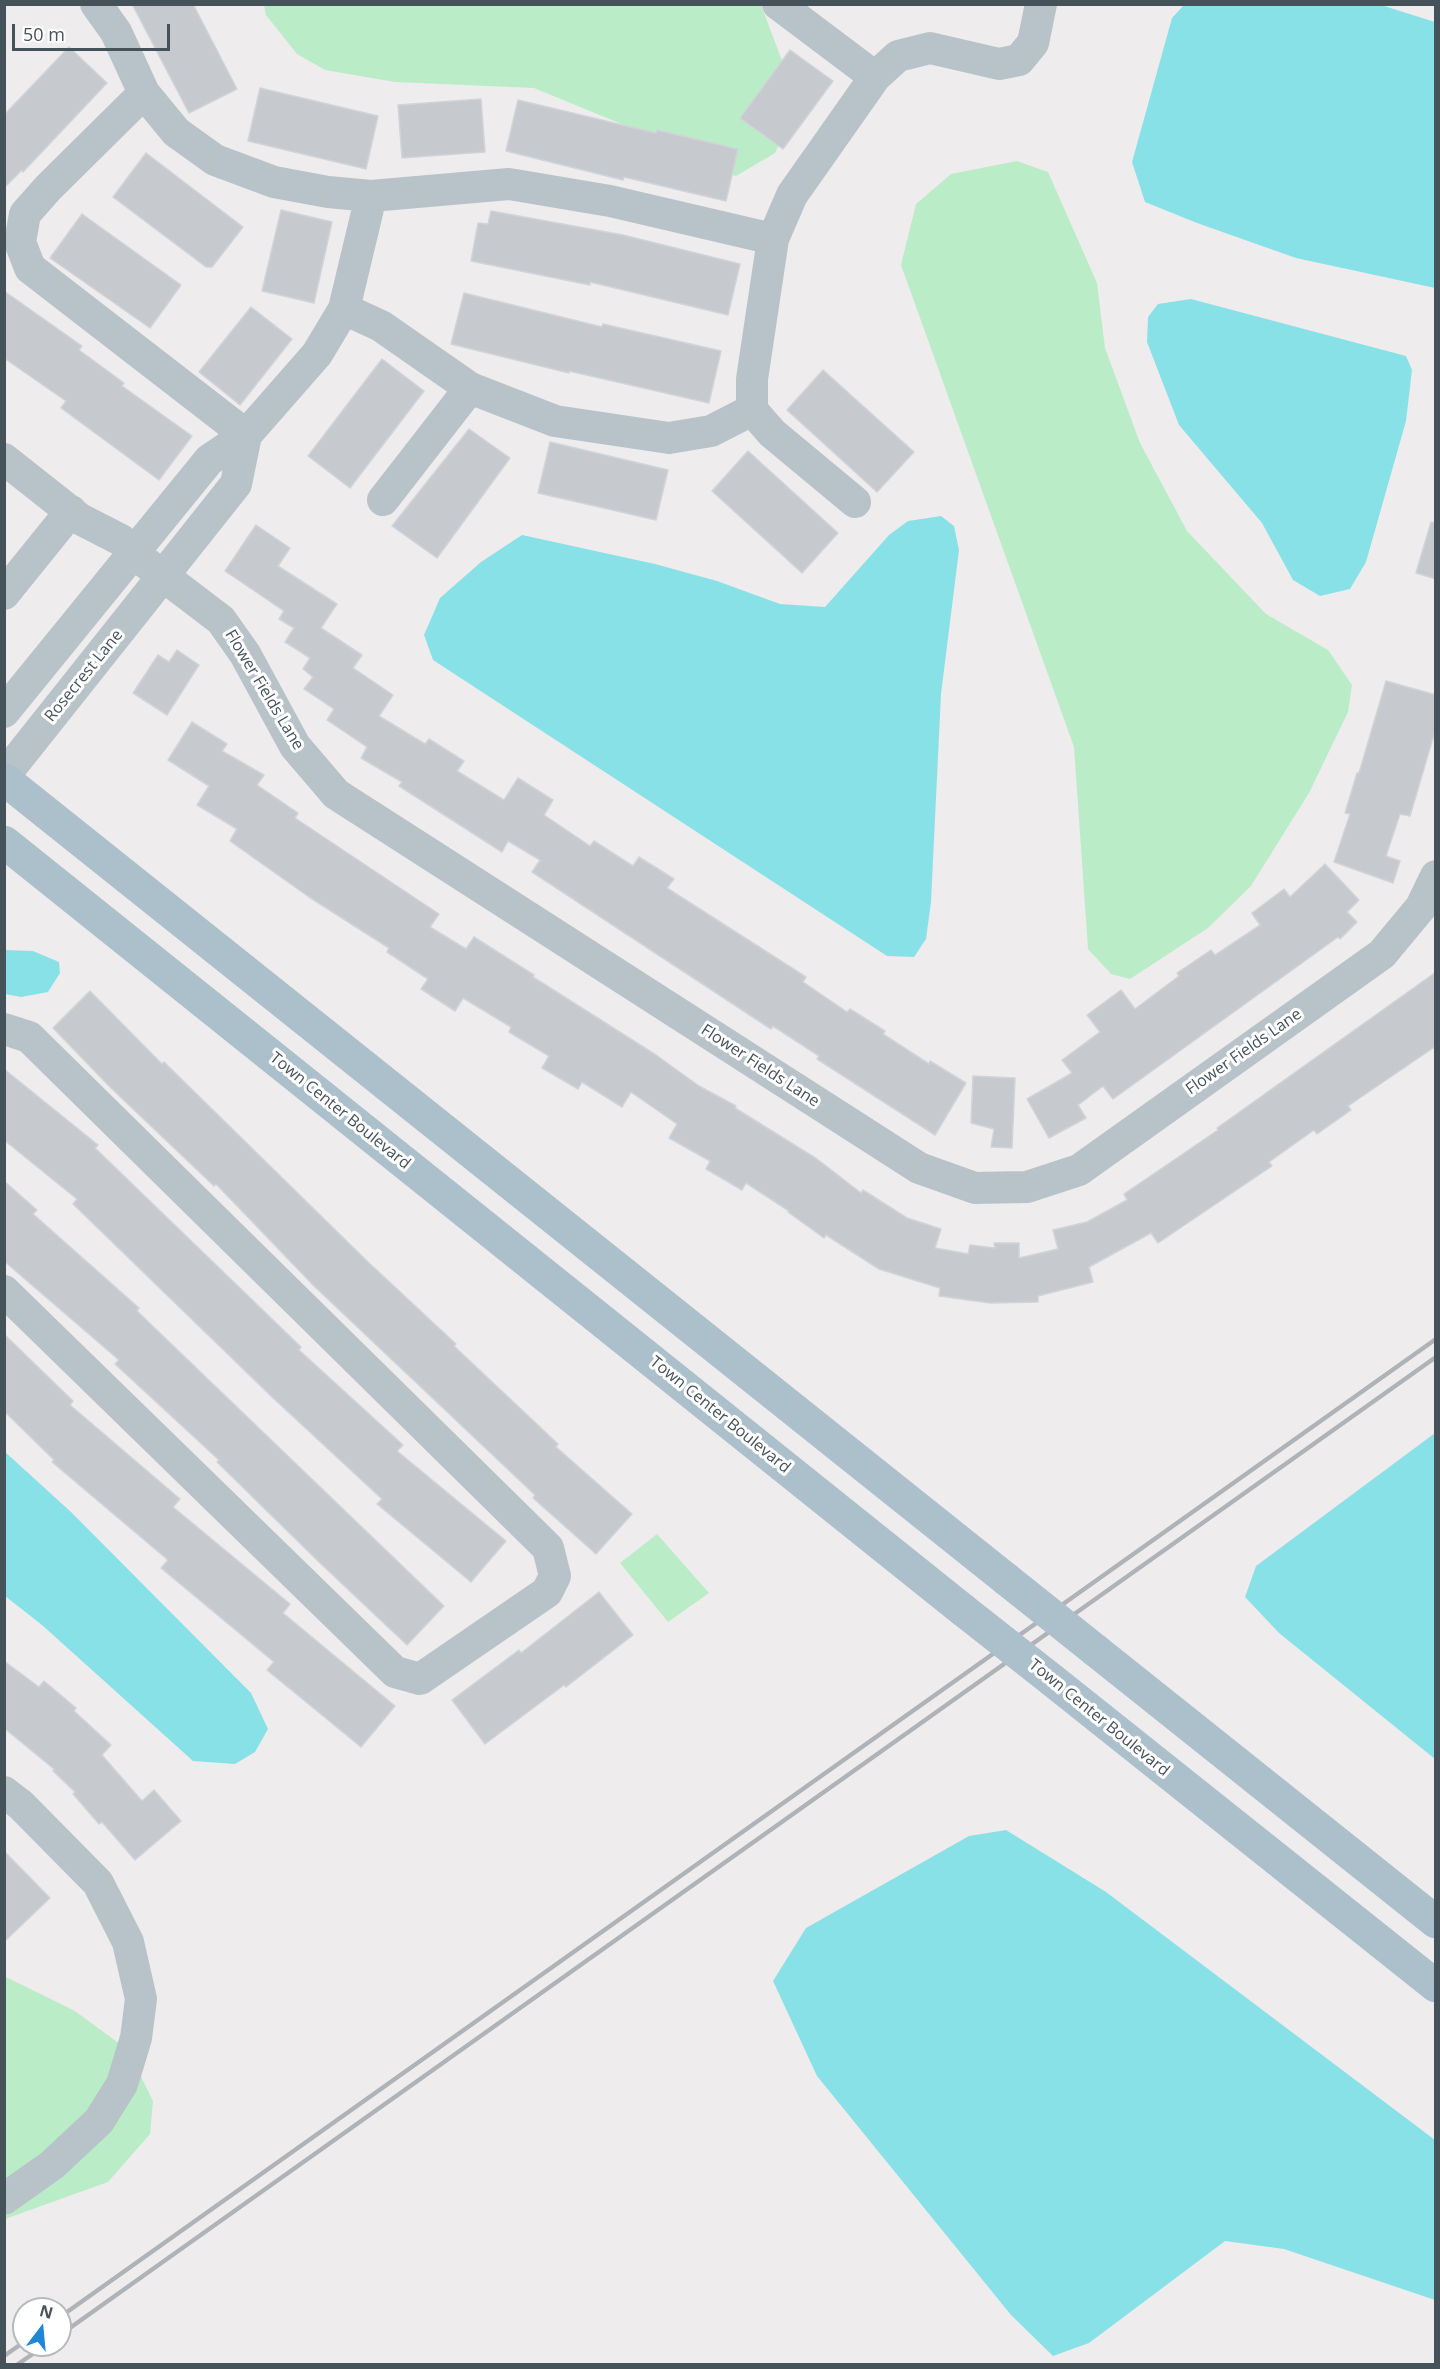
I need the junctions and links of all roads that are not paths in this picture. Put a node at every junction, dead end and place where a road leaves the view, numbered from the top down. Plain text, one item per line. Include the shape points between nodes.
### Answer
1 (96, 4) edge
2 (778, 4) edge
3 (1041, 4) edge
4 (875, 76) junction
5 (144, 93) junction
6 (371, 196) junction
7 (773, 239) junction
8 (344, 309) junction
9 (470, 388) junction
10 (752, 410) junction
11 (246, 435) junction
12 (4, 459) edge
13 (383, 500) dead end
14 (855, 502) dead end
15 (70, 511) junction
16 (133, 553) junction
17 (164, 577) junction
18 (4, 594) edge
19 (4, 712) edge
20 (4, 777) edge
21 (4, 842) edge
22 (1436, 876) edge
23 (4, 1029) edge
24 (4, 1291) edge
25 (4, 1792) edge
26 (1436, 1922) edge
27 (1436, 1986) edge
28 (4, 2199) edge

1 - 5 street via 117,32
2 - 4 street
3 - 4 street via 1033,43 1019,60 999,64 930,48 898,56
4 - 7 street via 792,195
5 - 6 street via 176,132 214,160 274,182
5 - 11 street via 25,214 20,242 30,268
6 - 7 street via 509,184 610,201
6 - 8 street
7 - 10 street via 752,379
8 - 9 street via 381,326
8 - 11 street via 317,354
9 - 10 street via 555,421 669,438 711,431
9 - 13 street
10 - 14 street via 772,433
11 - 16 street via 209,460
11 - 17 street, Rosecrest Lane via 236,484
12 - 15 street, Flower Fields Lane
15 - 16 street, Flower Fields Lane via 121,540
15 - 18 street
16 - 17 street, Flower Fields Lane
16 - 19 street
17 - 20 street, Rosecrest Lane
17 - 22 street, Flower Fields Lane via 221,620 245,654 295,746 336,794 919,1168 975,1188 1027,1187 1079,1170 1382,954 1421,908
20 - 26 main road, bridge
21 - 27 main road, Town Center Boulevard, bridge
23 - 24 street via 29,1037 548,1548 555,1576 547,1592 420,1679 395,1672
25 - 28 street via 21,1804 98,1883 128,1942 141,1999 136,2038 122,2084 99,2121 52,2165

